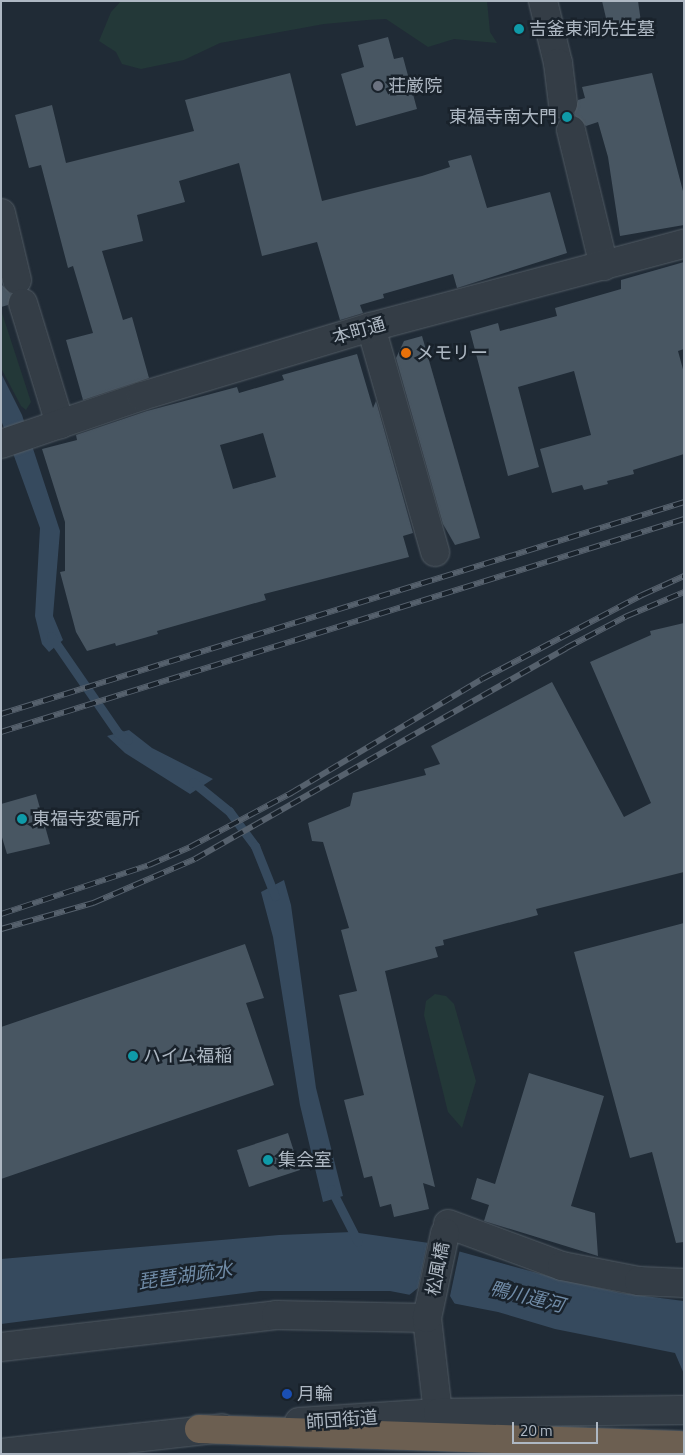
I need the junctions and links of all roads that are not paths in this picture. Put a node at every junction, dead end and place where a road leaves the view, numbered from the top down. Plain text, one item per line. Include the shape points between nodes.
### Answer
1 (544, 1) edge
2 (563, 104) dead end
3 (571, 130) dead end
4 (1, 213) edge
5 (684, 244) edge
6 (604, 266) junction
7 (371, 327) junction
8 (49, 428) junction
9 (2, 444) edge
10 (435, 552) dead end
11 (684, 1283) edge
12 (429, 1312) junction
13 (1, 1347) edge
14 (684, 1410) edge
15 (438, 1413) junction
16 (199, 1429) junction
17 (682, 1445) edge
18 (1, 1453) edge
19 (527, 1454) edge

1 - 2 street via 558,63
3 - 6 street
4 - 8 street
5 - 6 street, 本町通
6 - 7 street, 本町通
7 - 8 street, 本町通
7 - 10 street
8 - 9 street, 本町通
11 - 12 street, 松風橋 via 639,1281 562,1266 446,1228
12 - 13 street via 276,1315
12 - 15 street, 松風橋
14 - 15 street, 師団街道
15 - 16 street, 師団街道
16 - 17 highway
16 - 18 street, 師団街道
17 - 19 highway

